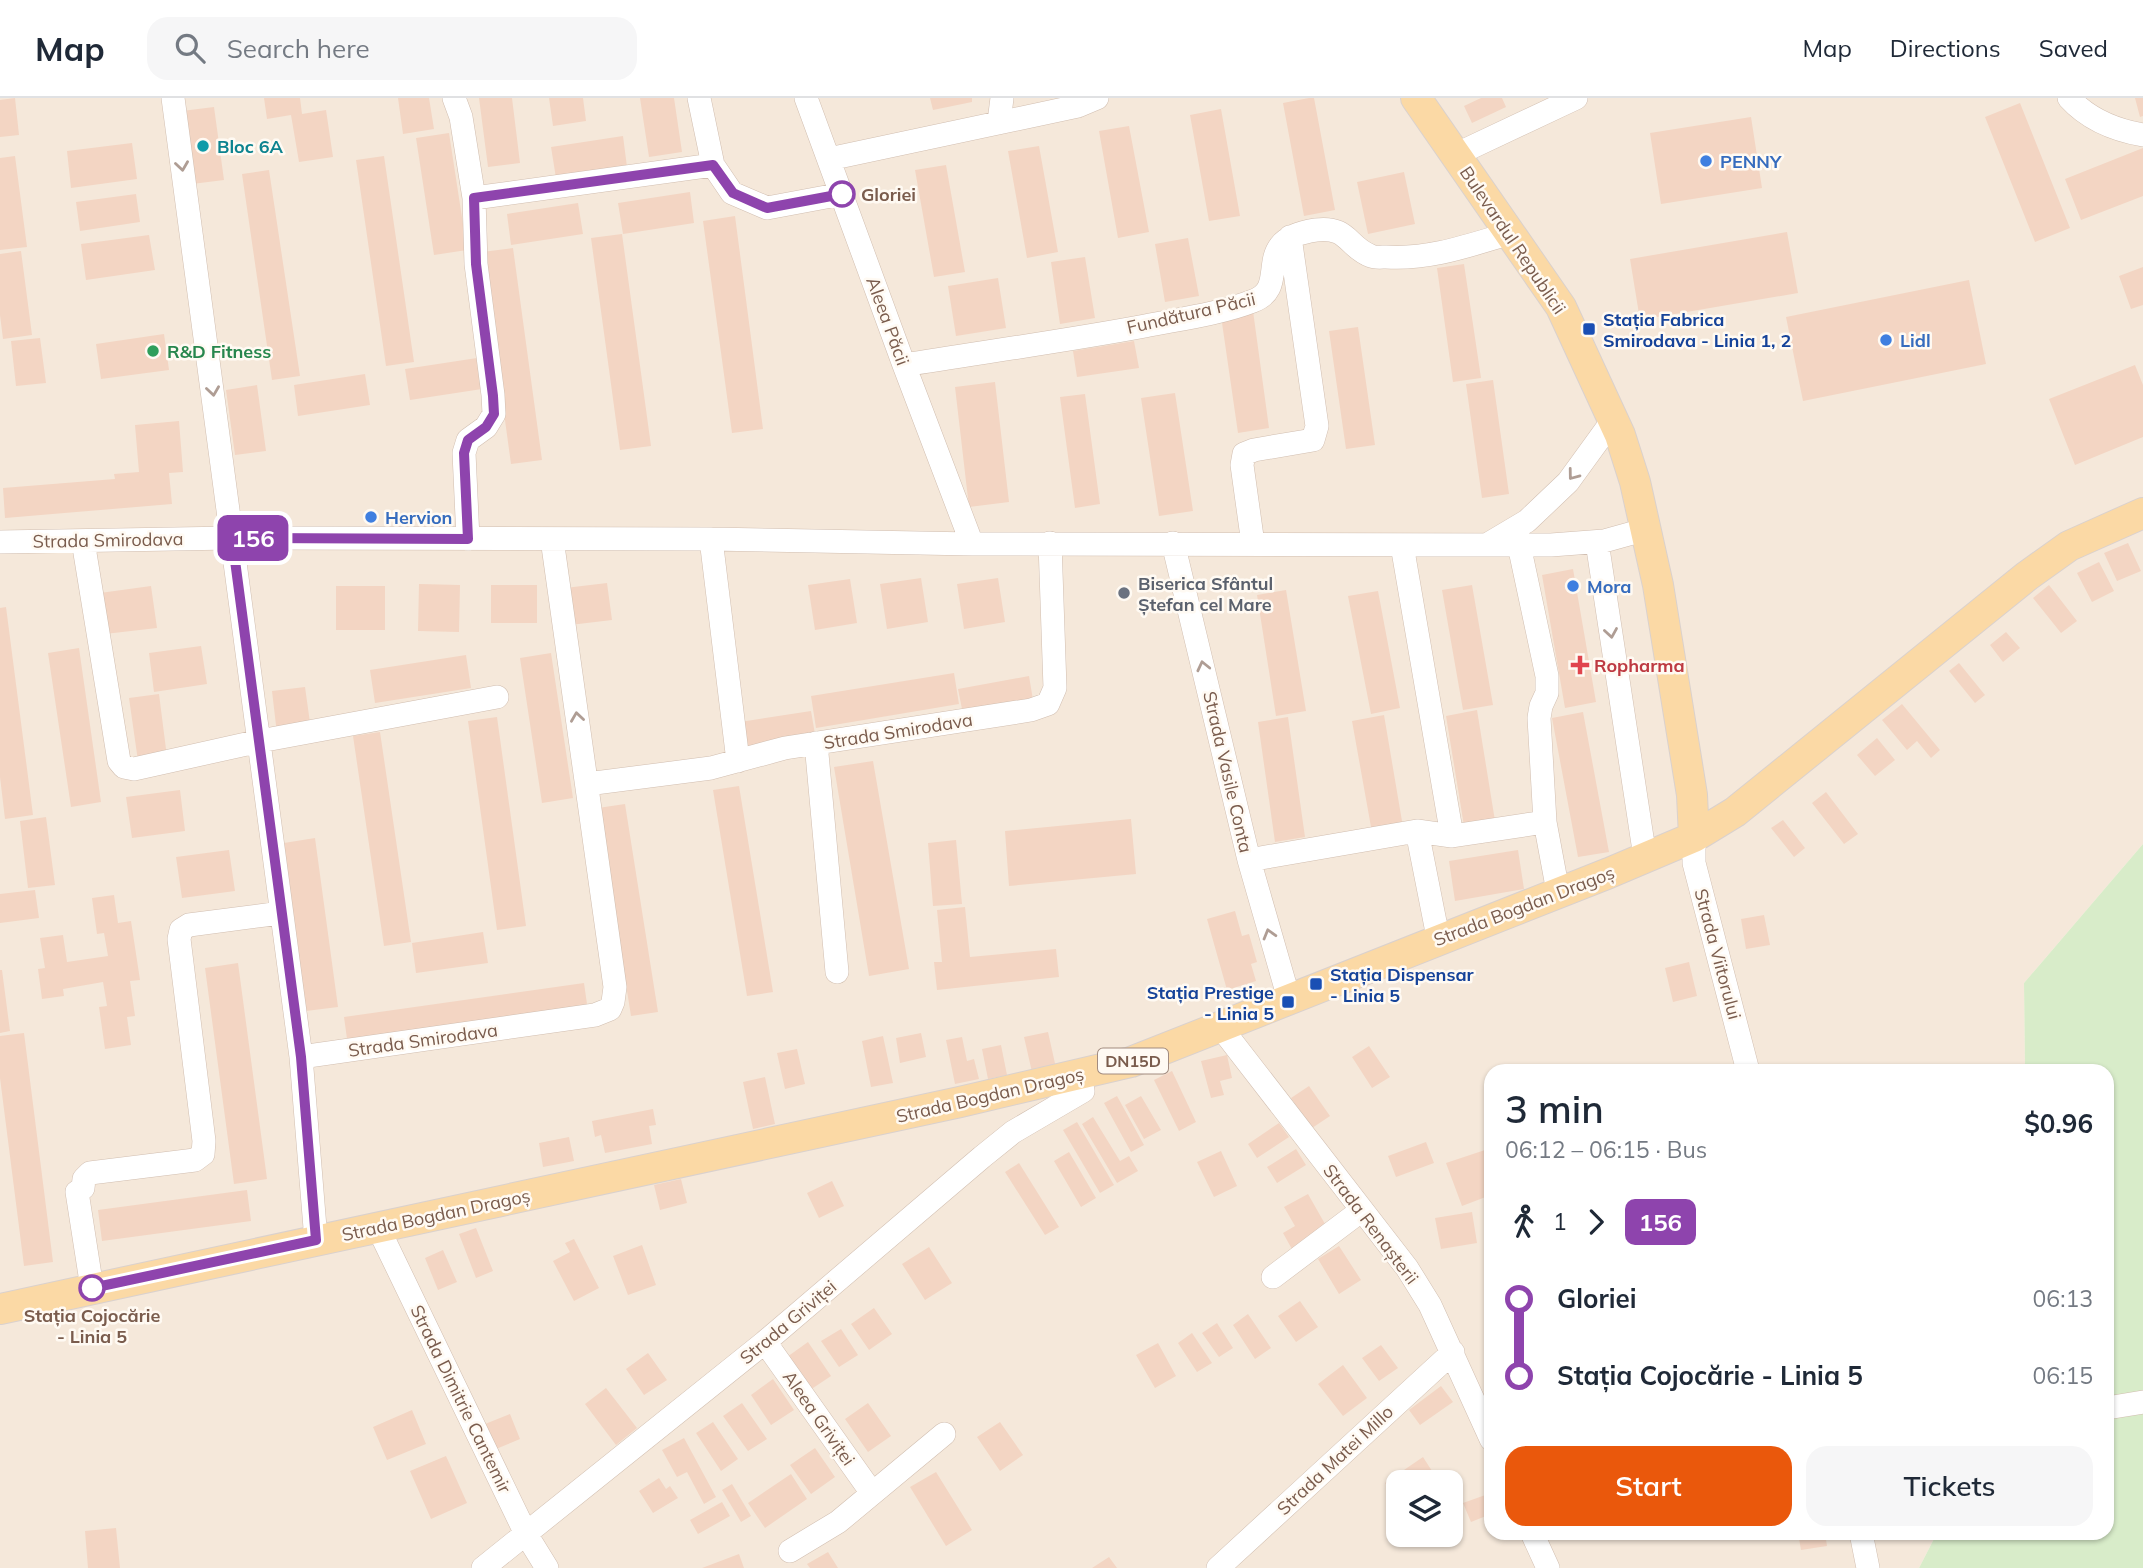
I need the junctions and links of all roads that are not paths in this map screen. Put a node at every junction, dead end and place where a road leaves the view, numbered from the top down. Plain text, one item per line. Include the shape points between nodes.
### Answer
1 (173, 98) edge
2 (454, 98) edge
3 (699, 98) edge
4 (806, 98) edge
5 (1002, 98) edge
6 (1097, 98) edge
7 (1416, 98) edge
8 (1576, 98) edge
9 (2069, 98) edge
10 (999, 122) junction
11 (2143, 135) edge
12 (1455, 155) junction
13 (829, 159) junction
14 (713, 165) junction
15 (842, 194) junction
16 (474, 198) junction
17 (1511, 233) junction
18 (1290, 237) junction
19 (904, 365) junction
20 (1613, 420) junction
21 (2143, 513) edge
22 (1647, 529) junction
23 (232, 538) junction
24 (468, 539) junction
25 (552, 539) junction
26 (711, 539) junction
27 (83, 541) junction
28 (1597, 541) junction
29 (0, 542) edge
30 (1050, 543) junction
31 (1173, 543) junction
32 (972, 544) junction
33 (1253, 544) junction
34 (1487, 544) junction
35 (1402, 545) junction
36 (1518, 545) junction
37 (497, 698) dead end
38 (260, 741) junction
39 (816, 743) junction
40 (738, 761) junction
41 (587, 784) junction
42 (1545, 822) junction
43 (1417, 831) junction
44 (1452, 836) junction
45 (1693, 837) junction
46 (1648, 856) junction
47 (1249, 860) junction
48 (1561, 892) junction
49 (281, 913) junction
50 (1441, 938) junction
51 (836, 972) dead end
52 (1289, 999) junction
53 (1224, 1025) junction
54 (301, 1057) junction
55 (1746, 1064) edge
56 (1080, 1075) junction
57 (1362, 1210) junction
58 (381, 1228) junction
59 (316, 1240) junction
60 (1273, 1277) dead end
61 (92, 1288) junction
62 (0, 1309) edge
63 (765, 1342) junction
64 (1452, 1352) junction
65 (2143, 1402) edge
66 (2114, 1407) edge
67 (1484, 1423) edge
68 (943, 1434) dead end
69 (872, 1493) junction
70 (526, 1534) junction
71 (1535, 1540) edge
72 (1862, 1540) edge
73 (790, 1551) dead end
74 (483, 1568) edge
75 (547, 1568) edge
76 (1219, 1568) edge
77 (1548, 1568) edge
78 (1868, 1568) edge

1 -> 23 street
2 - 16 street
3 - 14 street
4 - 13 street, Aleea Păcii
5 - 10 street
6 - 10 street
7 - 12 main road, Bulevardul Republicii
8 - 12 street
9 - 11 street via 2102,124
10 - 13 street
12 - 17 main road, Bulevardul Republicii
13 - 15 street, Aleea Păcii
14 - 15 street via 733,193 767,208
14 - 16 street
15 - 19 street, Aleea Păcii
16 - 24 street via 476,264 494,414 486,427 468,440 464,453
17 - 18 street via 1433,255 1400,258 1372,257 1345,234 1334,231
17 - 20 main road, Bulevardul Republicii via 1561,307
18 - 19 street, Fundătura Păcii via 1279,244 1274,255 1271,284 1263,296 1252,301 1105,333
18 - 33 street via 1317,426 1313,440 1244,454
19 - 32 street, Aleea Păcii
20 - 22 main road, Bulevardul Republicii
20 -> 34 street, Strada Smirodava via 1568,482 1527,522
21 - 45 main road, Strada Bogdan Dragoș / DN15D via 2069,545 2037,568 1735,811
22 - 28 street, Strada Smirodava
22 - 45 main road, Bulevardul Republicii via 1692,795
23 - 24 street, Strada Smirodava
23 - 27 street, Strada Smirodava
23 - 38 street
24 - 25 street, Strada Smirodava
25 - 26 street, Strada Smirodava
41 -> 25 street, Strada Smirodava
26 - 32 street, Strada Smirodava
26 - 40 street
27 - 29 street, Strada Smirodava
27 - 38 street via 119,761 124,767 134,769
28 - 36 street, Strada Smirodava
28 -> 46 street
30 - 31 street, Strada Smirodava
30 - 32 street, Strada Smirodava
30 - 39 street, Strada Smirodava via 1055,688 1048,704
31 - 33 street, Strada Smirodava
47 -> 31 street, Strada Vasile Conta
33 - 35 street, Strada Smirodava
34 - 35 street, Strada Smirodava
34 - 36 street, Strada Smirodava
35 - 44 street
36 - 42 street via 1548,676 1539,718
37 - 38 street
38 - 49 street
39 - 40 street, Strada Smirodava
39 - 51 street
40 - 41 street, Strada Smirodava
41 - 54 street, Strada Smirodava via 615,987 610,1010
42 - 44 street
42 - 48 street
43 - 44 street
43 - 47 street
43 - 50 street
45 - 46 main road, Strada Bogdan Dragoș / DN15D
45 - 55 street, Strada Viitorului via 1694,863
46 - 48 main road, Strada Bogdan Dragoș / DN15D
52 -> 47 street, Strada Vasile Conta
48 - 50 main road, Strada Bogdan Dragoș / DN15D
49 - 54 street
49 - 61 street via 189,925 181,930 203,1154 195,1160 90,1173 84,1179 77,1192
50 - 52 main road, Strada Bogdan Dragoș / DN15D
52 - 53 main road, Strada Bogdan Dragoș / DN15D
53 - 56 main road, Strada Bogdan Dragoș / DN15D via 1130,1062
53 - 57 street, Strada Renașterii via 1229,1038
54 - 59 street
56 - 58 main road, Strada Bogdan Dragoș / DN15D
56 - 63 street, Strada Griviței via 1083,1091 1013,1132
57 - 60 street
57 - 64 street, Strada Renașterii via 1407,1268
58 - 59 main road, Strada Bogdan Dragoș / DN15D
58 - 70 street, Strada Dimitrie Cantemir
59 - 61 main road, Strada Bogdan Dragoș / DN15D
61 - 62 main road, Strada Bogdan Dragoș / DN15D
63 - 69 street, Aleea Griviței
63 - 70 street, Strada Griviței
64 - 67 street, Strada Renașterii
64 - 76 street, Strada Matei Millo
65 - 66 street
68 - 69 street
69 - 73 street via 838,1522
70 - 74 street, Strada Griviței
70 - 75 street, Strada Dimitrie Cantemir
71 - 77 street
72 - 78 street

